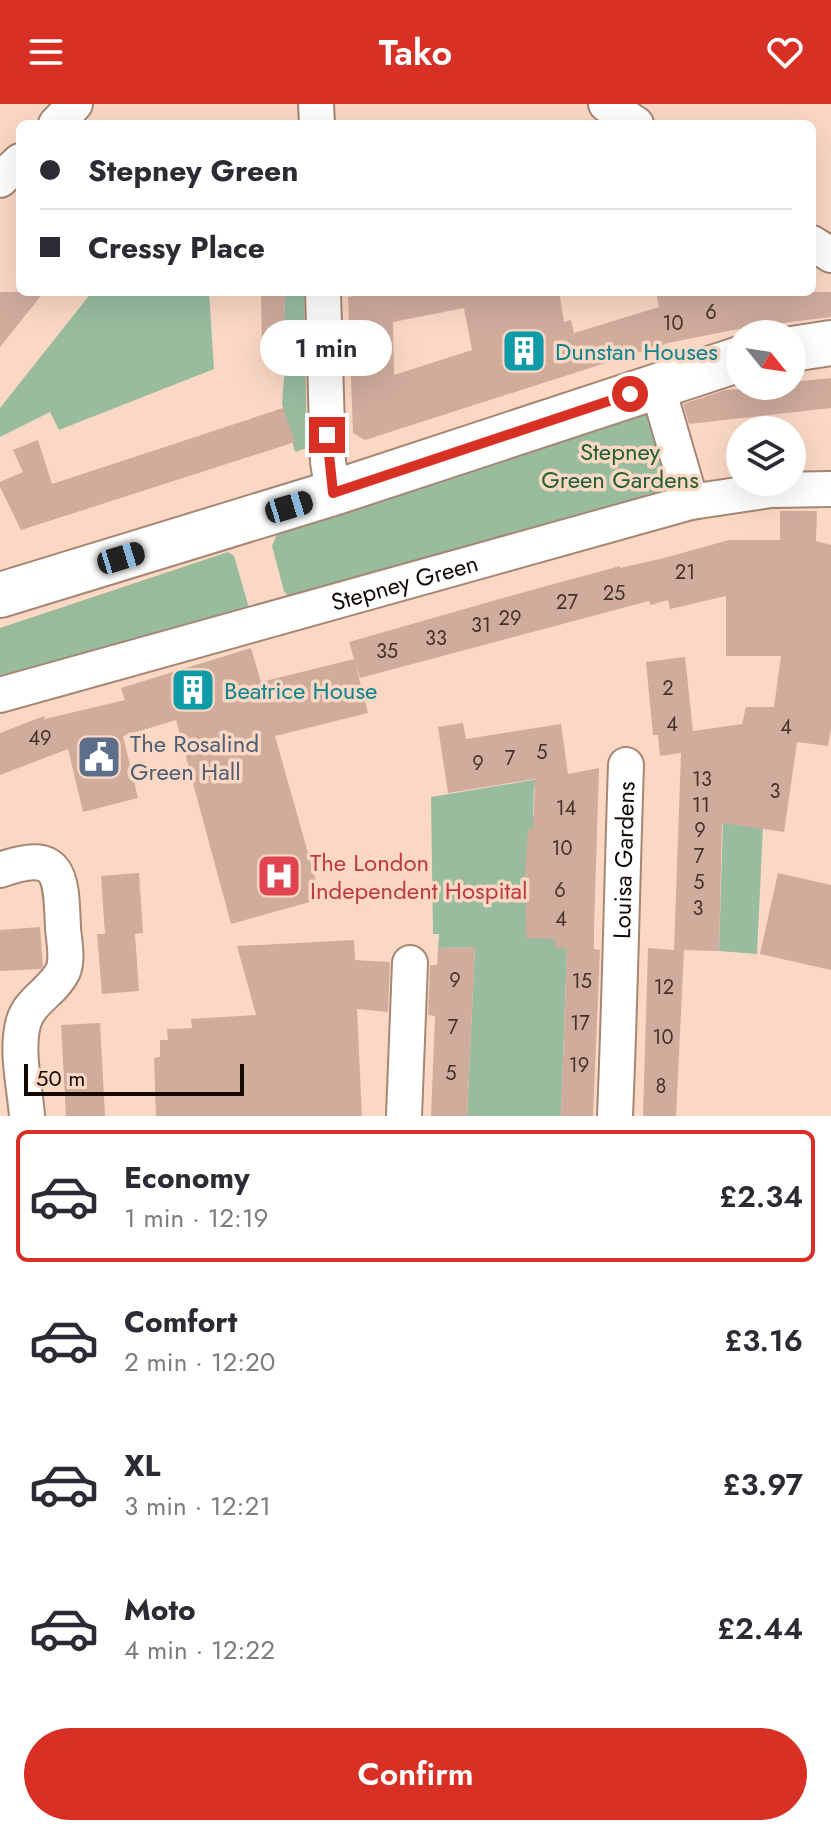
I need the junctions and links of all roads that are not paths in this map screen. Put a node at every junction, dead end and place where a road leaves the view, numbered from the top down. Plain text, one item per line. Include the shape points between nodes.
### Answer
1 (75, 104) edge
2 (606, 104) edge
3 (60, 120) edge
4 (630, 120) edge
5 (16, 165) edge
6 (0, 180) edge
7 (323, 296) edge
8 (831, 343) edge
9 (806, 347) edge
10 (726, 363) edge
11 (657, 385) junction
12 (831, 489) edge
13 (333, 493) junction
14 (691, 502) junction
15 (0, 595) edge
16 (0, 695) edge
17 (626, 765) dead end
18 (0, 870) edge
19 (410, 963) dead end
20 (27, 1116) edge
21 (404, 1116) edge
22 (615, 1116) edge

1 - 3 street
2 - 4 street
5 - 6 street
7 - 13 street
8 - 9 main road
10 - 11 main road
11 - 13 main road
11 - 14 street
12 - 14 street, Stepney Green via 771,490
13 - 15 main road
14 - 16 street, Stepney Green
17 - 22 street, Louisa Gardens
18 - 20 street via 40,862 59,879 61,894 65,965 26,1013 22,1028
19 - 21 street

